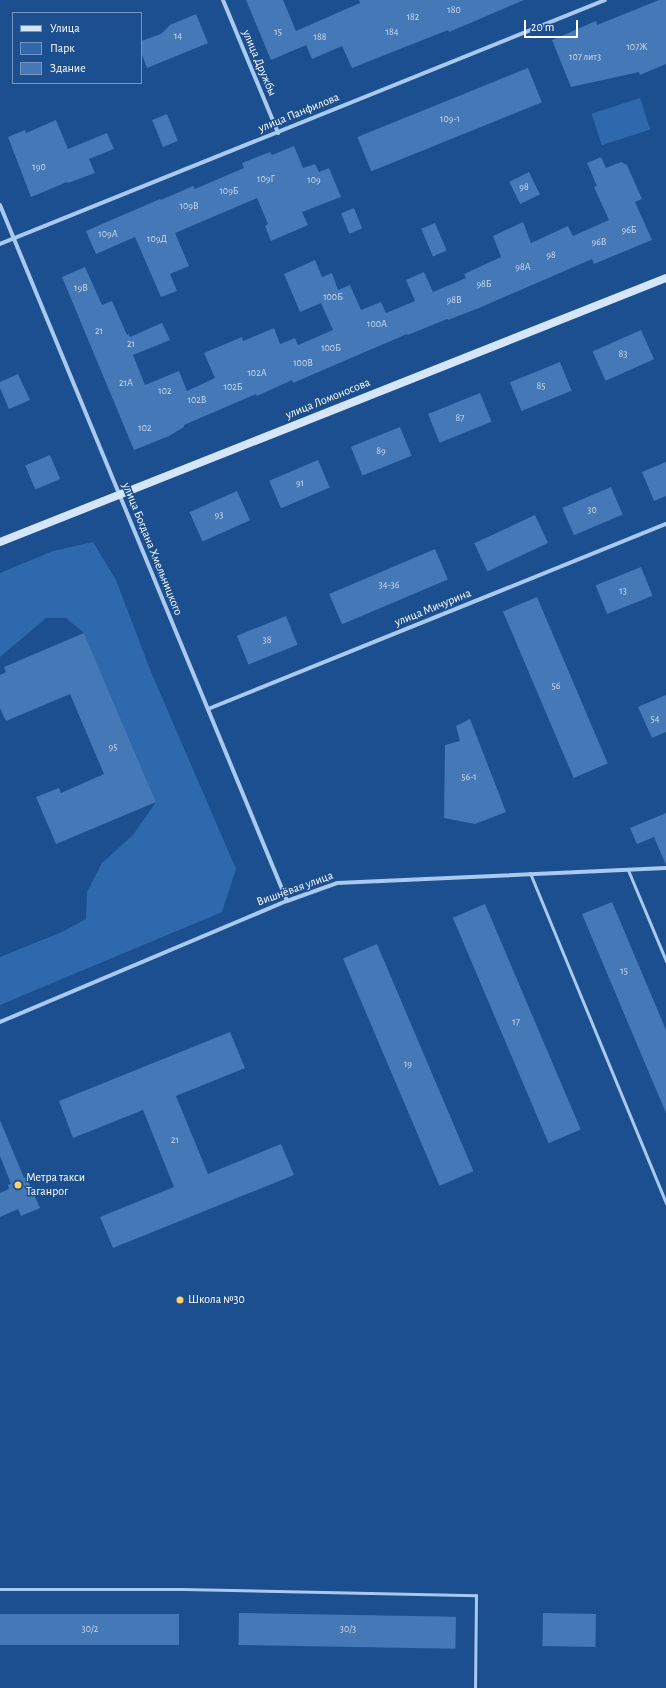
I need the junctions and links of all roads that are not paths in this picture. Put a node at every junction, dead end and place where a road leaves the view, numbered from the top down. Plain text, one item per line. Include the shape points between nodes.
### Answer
1 (223, 0) edge
2 (604, 0) edge
3 (278, 133) junction
4 (0, 205) edge
5 (14, 239) junction
6 (0, 244) edge
7 (666, 278) edge
8 (119, 494) junction
9 (666, 524) edge
10 (0, 542) edge
11 (208, 709) junction
12 (666, 868) edge
13 (628, 870) junction
14 (530, 873) junction
15 (287, 900) junction
16 (666, 961) edge
17 (0, 1022) edge
18 (666, 1191) edge
19 (662, 1193) junction
20 (666, 1203) edge
21 (0, 1589) edge
22 (475, 1688) edge

1 - 3 street, улица Дружбы
2 - 3 street, улица Панфилова
3 - 5 street, улица Панфилова
4 - 5 street, улица Богдана Хмельницкого
5 - 6 street, улица Панфилова
5 - 8 street, улица Богдана Хмельницкого
7 - 8 street, улица Ломоносова
8 - 10 street, улица Ломоносова
8 - 11 street, улица Богдана Хмельницкого
9 - 11 street, улица Мичурина
11 - 15 street, улица Богдана Хмельницкого
12 - 13 street, Вишнёвая улица
13 - 14 street, Вишнёвая улица
13 - 16 lane
14 - 15 street, Вишнёвая улица via 337,883
14 - 19 lane
15 - 17 street, Вишнёвая улица
18 - 19 lane
19 - 20 lane
21 - 22 lane via 182,1589 476,1595

